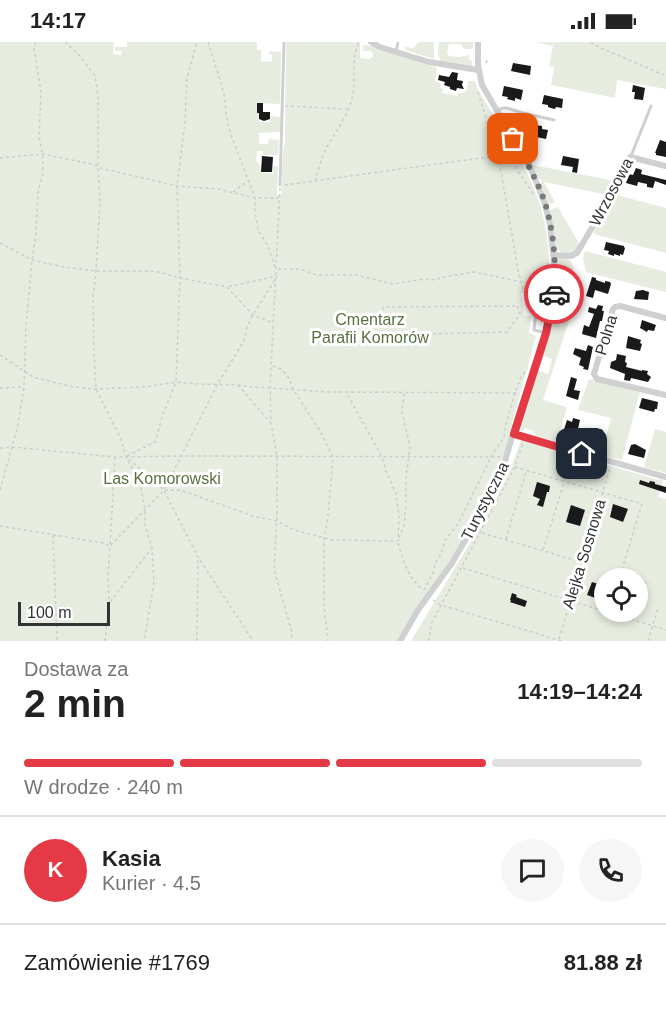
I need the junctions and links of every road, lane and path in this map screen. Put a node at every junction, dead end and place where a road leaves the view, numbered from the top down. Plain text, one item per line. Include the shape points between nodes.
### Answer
1 (36, 42) edge
2 (65, 42) edge
3 (197, 42) edge
4 (208, 42) edge
5 (284, 42) edge
6 (359, 42) edge
7 (370, 42) edge
8 (398, 42) edge
9 (478, 42) edge
10 (591, 42) edge
11 (396, 52) junction
12 (478, 70) junction
13 (666, 76) edge
14 (479, 89) dead end
15 (283, 106) junction
16 (651, 106) dead end
17 (347, 109) junction
18 (496, 111) junction
19 (554, 120) dead end
20 (489, 128) junction
21 (43, 154) junction
22 (498, 154) junction
23 (630, 157) junction
24 (0, 158) edge
25 (666, 166) edge
26 (98, 167) junction
27 (248, 181) junction
28 (315, 181) junction
29 (280, 185) junction
30 (177, 186) junction
31 (233, 192) junction
32 (255, 198) junction
33 (280, 198) junction
34 (538, 201) dead end
35 (0, 243) edge
36 (553, 255) junction
37 (32, 260) junction
38 (276, 269) junction
39 (96, 271) junction
40 (277, 276) junction
41 (180, 278) junction
42 (522, 282) junction
43 (227, 287) junction
44 (524, 292) dead end
45 (528, 299) dead end
46 (536, 311) junction
47 (551, 311) junction
48 (520, 314) junction
49 (524, 314) dead end
50 (253, 315) junction
51 (666, 318) edge
52 (274, 323) junction
53 (546, 333) junction
54 (0, 355) edge
55 (272, 365) junction
56 (529, 369) dead end
57 (24, 372) junction
58 (176, 382) junction
59 (217, 385) junction
60 (237, 385) junction
61 (24, 387) junction
62 (270, 387) junction
63 (0, 388) edge
64 (96, 389) junction
65 (293, 389) junction
66 (346, 392) junction
67 (404, 392) junction
68 (515, 393) junction
69 (520, 393) dead end
70 (666, 395) edge
71 (271, 423) junction
72 (514, 434) junction
73 (523, 442) dead end
74 (12, 447) junction
75 (0, 448) edge
76 (183, 456) junction
77 (278, 456) junction
78 (115, 457) junction
79 (126, 457) junction
80 (333, 457) junction
81 (382, 457) junction
82 (409, 457) junction
83 (491, 457) junction
84 (507, 458) junction
85 (514, 467) junction
86 (610, 468) dead end
87 (526, 471) junction
88 (666, 477) edge
89 (564, 482) junction
90 (0, 490) edge
91 (165, 490) junction
92 (603, 493) junction
93 (145, 510) junction
94 (276, 521) junction
95 (0, 526) edge
96 (481, 533) junction
97 (53, 534) junction
98 (324, 539) junction
99 (506, 540) junction
100 (398, 541) junction
101 (110, 546) junction
102 (152, 548) junction
103 (543, 551) junction
104 (198, 557) junction
105 (582, 562) junction
106 (462, 568) junction
107 (623, 568) edge
108 (570, 601) junction
109 (110, 602) junction
110 (435, 602) dead end
111 (441, 605) junction
112 (594, 608) edge
113 (658, 608) dead end
114 (640, 622) edge
115 (653, 626) junction
116 (666, 630) edge
117 (57, 641) edge
118 (105, 641) edge
119 (144, 641) edge
120 (197, 641) edge
121 (253, 641) edge
122 (291, 641) edge
123 (328, 641) edge
124 (400, 641) edge
125 (429, 641) edge
126 (560, 641) edge
127 (648, 641) edge

1 - 21 path
2 - 26 path via 95,76
3 - 30 path via 186,78
4 - 27 path via 231,135
5 - 15 lane
6 - 17 path via 352,99
7 - 11 street
8 - 11 lane
9 - 12 street, Turystyczna
10 - 13 path
11 - 12 street
12 - 18 street, Turystyczna
14 - 20 path
15 - 17 path
15 - 29 lane
16 - 23 lane, Wrzosowa
17 - 28 path via 325,151
18 - 19 lane via 507,108
18 - 36 street, Turystyczna via 541,193
20 - 22 path
20 - 34 path
21 - 24 path
21 - 26 path
21 - 37 path
22 - 28 path
22 - 42 path
23 - 25 street
23 - 36 street, Wrzosowa via 579,250 569,256
26 - 30 path
26 - 39 path
27 - 31 path
27 - 32 path
28 - 29 path
29 - 33 path
30 - 31 path
30 - 41 path
31 - 32 path
32 - 33 path
32 - 38 path via 258,230
33 - 38 path
35 - 37 path
36 - 47 street, Turystyczna
37 - 39 path
37 - 57 path
38 - 40 path
38 - 42 path via 356,275 393,284 474,272
39 - 41 path via 155,270
39 - 64 path
40 - 43 path
40 - 50 path
40 - 52 path
41 - 43 path
41 - 58 path
42 - 44 path
43 - 50 path
45 - 46 lane via 536,299
46 - 47 lane
46 - 53 lane via 534,330
47 - 53 street, Turystyczna
48 - 48 path via 517,306 383,307 383,335 507,332
48 - 49 path
50 - 52 path
50 - 59 path via 244,341
51 - 70 street, Polna via 615,307 594,372 598,379
52 - 55 path
53 - 72 street, Turystyczna
54 - 57 path
55 - 62 path
55 - 65 path via 289,378
56 - 68 path
57 - 61 path
57 - 64 path via 73,387
58 - 59 path
58 - 64 path
58 - 79 path via 155,442
59 - 60 path
59 - 76 path
60 - 62 path
60 - 71 path
61 - 63 path
61 - 74 path
62 - 65 path
62 - 71 path
64 - 79 path via 122,439
65 - 66 path
65 - 80 path
66 - 67 path
66 - 81 path
67 - 68 path
67 - 82 path via 402,412
68 - 69 path
68 - 83 path via 504,437
71 - 77 path
72 - 84 street, Turystyczna
72 - 88 street
73 - 85 path
74 - 75 path
74 - 78 path
74 - 90 path
76 - 77 path
76 - 79 path
76 - 91 path
77 - 80 path
77 - 94 path
78 - 79 path
78 - 101 path
79 - 91 path
79 - 93 path via 140,482
80 - 81 path
80 - 98 path
81 - 82 path
81 - 100 path via 396,493
82 - 83 path
82 - 100 path via 404,526
83 - 84 path
83 - 100 path via 458,524 445,540 434,573 423,590 413,581
84 - 124 street, Turystyczna via 452,563
85 - 87 path
85 - 96 path
86 - 92 path, Alejka Sosnowa
87 - 89 path
87 - 99 path
89 - 92 path
89 - 103 path
91 - 93 path
91 - 94 path via 180,490
91 - 104 path
92 - 105 path, Alejka Sosnowa
92 - 107 path via 642,504
93 - 101 path
93 - 102 path
94 - 98 path
94 - 122 path via 274,569
95 - 97 path
96 - 99 path
96 - 106 path
97 - 101 path
97 - 117 path
98 - 100 path
98 - 123 path
99 - 103 path
101 - 109 path
102 - 109 path
102 - 119 path via 154,583
103 - 105 path
104 - 120 path
104 - 121 path
105 - 108 path, Alejka Sosnowa
106 - 108 path
106 - 111 path
108 - 112 path
108 - 126 path, Alejka Sosnowa
109 - 118 path
110 - 111 path
111 - 125 path via 431,624
111 - 126 path
113 - 115 path
114 - 115 path
115 - 116 path
115 - 127 path

